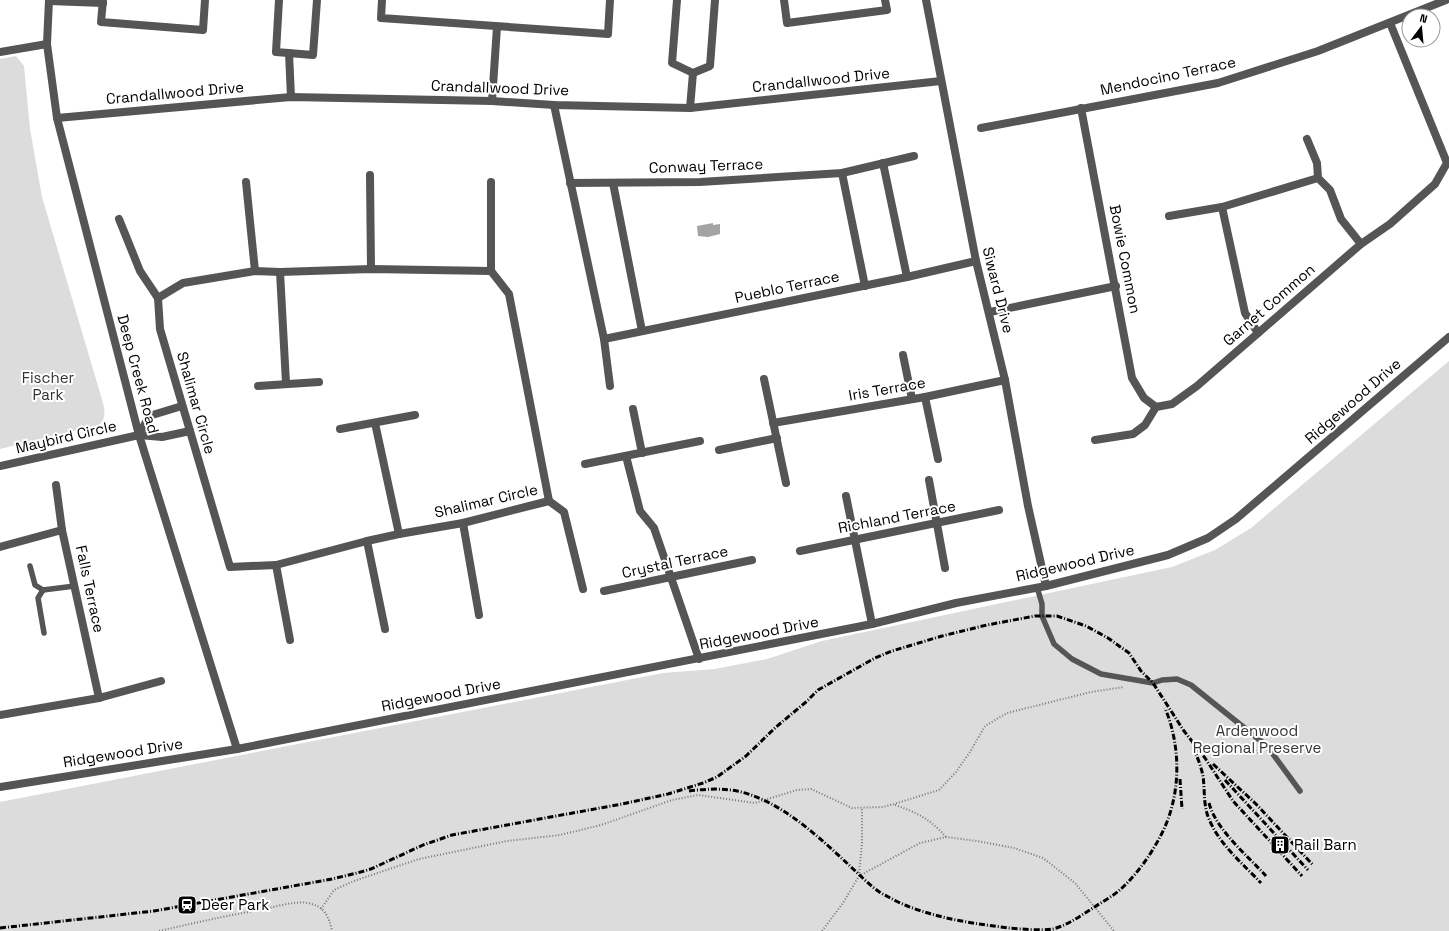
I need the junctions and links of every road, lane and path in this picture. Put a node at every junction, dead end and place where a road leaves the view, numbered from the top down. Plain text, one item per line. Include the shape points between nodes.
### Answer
1 (49, 0) edge
2 (205, 0) edge
3 (279, 0) edge
4 (317, 0) edge
5 (382, 0) edge
6 (610, 0) edge
7 (677, 0) edge
8 (715, 0) edge
9 (784, 0) edge
10 (885, 0) edge
11 (926, 0) edge
12 (1446, 0) edge
13 (103, 2) edge
14 (1390, 23) junction
15 (497, 27) junction
16 (47, 44) junction
17 (0, 52) edge
18 (289, 53) junction
19 (693, 73) junction
20 (941, 81) junction
21 (291, 97) junction
22 (492, 101) junction
23 (554, 104) junction
24 (690, 108) junction
25 (1081, 108) junction
26 (57, 118) junction
27 (981, 128) dead end
28 (1307, 139) dead end
29 (914, 156) dead end
30 (883, 163) junction
31 (842, 172) junction
32 (370, 175) dead end
33 (1318, 178) junction
34 (246, 182) dead end
35 (491, 182) dead end
36 (570, 183) junction
37 (613, 183) junction
38 (1222, 207) junction
39 (1169, 216) dead end
40 (119, 219) dead end
41 (1361, 244) junction
42 (976, 261) junction
43 (372, 269) junction
44 (255, 271) junction
45 (491, 271) junction
46 (280, 272) junction
47 (907, 277) junction
48 (865, 286) junction
49 (1116, 286) junction
50 (158, 298) junction
51 (990, 312) junction
52 (642, 331) junction
53 (1258, 333) junction
54 (1449, 337) edge
55 (604, 339) junction
56 (903, 355) dead end
57 (764, 379) dead end
58 (1006, 380) junction
59 (319, 382) dead end
60 (286, 383) junction
61 (258, 386) dead end
62 (610, 386) dead end
63 (925, 397) junction
64 (912, 399) junction
65 (182, 406) junction
66 (1156, 407) junction
67 (633, 409) dead end
68 (415, 415) dead end
69 (375, 423) junction
70 (773, 423) junction
71 (340, 429) dead end
72 (190, 431) junction
73 (139, 435) junction
74 (777, 438) junction
75 (1095, 440) dead end
76 (700, 441) dead end
77 (718, 450) dead end
78 (642, 453) junction
79 (626, 456) junction
80 (938, 460) dead end
81 (585, 464) dead end
82 (0, 466) edge
83 (929, 480) dead end
84 (786, 483) dead end
85 (56, 485) dead end
86 (846, 496) dead end
87 (549, 501) junction
88 (999, 510) dead end
89 (464, 523) junction
90 (936, 524) junction
91 (62, 530) junction
92 (399, 534) junction
93 (367, 540) junction
94 (854, 540) junction
95 (0, 547) edge
96 (800, 551) dead end
97 (752, 560) dead end
98 (276, 565) junction
99 (30, 566) dead end
100 (945, 568) dead end
101 (672, 577) junction
102 (75, 586) junction
103 (1046, 586) junction
104 (1037, 587) junction
105 (583, 589) dead end
106 (43, 590) junction
107 (604, 591) dead end
108 (479, 615) dead end
109 (872, 624) junction
110 (385, 630) dead end
111 (44, 633) dead end
112 (290, 640) dead end
113 (699, 659) junction
114 (161, 681) dead end
115 (1127, 687) dead end
116 (99, 698) junction
117 (0, 715) edge
118 (1247, 742) dead end
119 (237, 749) junction
120 (1258, 753) dead end
121 (0, 787) edge
122 (1300, 791) dead end
123 (894, 804) junction
124 (862, 808) junction
125 (946, 837) junction
126 (859, 876) junction
127 (321, 909) junction
128 (159, 931) edge
129 (332, 931) edge
130 (822, 931) edge
131 (1114, 931) edge

1 - 13 street
1 - 16 street, Deep Creek Road
2 - 13 street via 203,30 101,22
3 - 18 street via 276,52
4 - 18 street via 314,55
5 - 15 street via 381,18
6 - 15 street via 608,34
7 - 19 street via 672,63
8 - 19 street via 710,66
9 - 10 street via 787,23 887,10
11 - 20 street, Siward Drive
12 - 14 street, Mendocino Terrace
14 - 25 street, Mendocino Terrace via 1318,51 1218,83
14 - 41 street, Garnet Common via 1447,163 1435,184 1390,224
15 - 22 street
16 - 17 street
16 - 26 street, Deep Creek Road
18 - 21 street
19 - 24 street
20 - 24 street, Crandallwood Drive
20 - 42 street, Siward Drive
21 - 22 street, Crandallwood Drive
21 - 26 street, Crandallwood Drive
22 - 23 street, Crandallwood Drive
23 - 24 street, Crandallwood Drive
23 - 36 street
25 - 27 street, Mendocino Terrace
25 - 49 street, Bowie Common
26 - 73 street, Deep Creek Road
28 - 33 street via 1317,163
29 - 30 street, Conway Terrace
30 - 31 street, Conway Terrace
30 - 47 street
31 - 37 street, Conway Terrace via 700,182
31 - 48 street
32 - 43 street
33 - 38 street
33 - 41 street via 1330,190 1342,219
34 - 44 street
35 - 45 street
36 - 37 street, Conway Terrace
36 - 55 street
37 - 52 street
38 - 39 street
38 - 53 street via 1245,313
40 - 50 street via 140,271
41 - 53 street, Garnet Common
42 - 47 street, Pueblo Terrace
42 - 51 street, Siward Drive
43 - 45 street
43 - 46 street
44 - 46 street
44 - 50 street via 183,283
45 - 87 street, Shalimar Circle via 509,294
46 - 60 street
47 - 48 street, Pueblo Terrace
48 - 52 street, Pueblo Terrace
49 - 51 street
49 - 66 street, Bowie Common via 1132,378 1144,398
50 - 65 street, Shalimar Circle via 160,329
51 - 58 street, Siward Drive
52 - 55 street, Pueblo Terrace
53 - 66 street, Garnet Common via 1197,386 1172,404
54 - 103 street, Ridgewood Drive via 1236,519 1208,538 1168,555
55 - 62 street
56 - 64 street
57 - 70 street
58 - 63 street, Iris Terrace
58 - 103 street, Siward Drive via 1028,506
59 - 60 street
60 - 61 street
63 - 64 street, Iris Terrace
63 - 80 street
64 - 70 street, Iris Terrace
65 - 72 street, Shalimar Circle
65 - 73 street, Maybird Circle via 149,416
66 - 75 street via 1145,425 1133,434
67 - 78 street
68 - 69 street
69 - 71 street
69 - 92 street
70 - 74 street
72 - 73 street, Maybird Circle via 162,436
72 - 98 street, Shalimar Circle via 230,567
73 - 82 street, Maybird Circle
73 - 119 street, Deep Creek Road
74 - 77 street
74 - 84 street
76 - 78 street
78 - 79 street
79 - 81 street
79 - 101 street via 640,512 654,528
83 - 90 street
85 - 91 street, Falls Terrace
86 - 94 street
87 - 89 street, Shalimar Circle
87 - 105 street via 564,512
88 - 90 street, Richland Terrace
89 - 92 street, Shalimar Circle
89 - 108 street
90 - 94 street, Richland Terrace
90 - 100 street
91 - 95 street
91 - 102 street, Falls Terrace
92 - 93 street, Shalimar Circle
93 - 98 street, Shalimar Circle
93 - 110 street
94 - 96 street, Richland Terrace
94 - 109 street
97 - 101 street, Crystal Terrace
98 - 112 street
99 - 106 lane via 35,585
101 - 107 street, Crystal Terrace
101 - 113 street
102 - 106 lane
102 - 116 street, Falls Terrace
103 - 104 street, Ridgewood Drive
104 - 109 street, Ridgewood Drive
104 - 122 lane via 1042,604 1042,616 1054,644 1072,659 1101,674 1153,683 1177,680 1191,685 1267,746
106 - 111 lane via 38,598
109 - 113 street, Ridgewood Drive
113 - 119 street, Ridgewood Drive
114 - 116 street
115 - 123 path via 1091,692 1007,713 985,726 956,772 939,790
116 - 117 street
118 - 120 path
119 - 121 street, Ridgewood Drive
123 - 124 path
123 - 125 path via 918,813
124 - 126 path
124 - 127 path via 852,808 812,789 797,790 755,803 698,795 672,800 601,825 560,835 492,844 419,859 334,890
125 - 126 path via 920,843
125 - 131 path via 1014,848 1043,858 1075,883
126 - 130 path via 844,903
127 - 128 path via 308,903 294,903
127 - 129 path via 329,918

